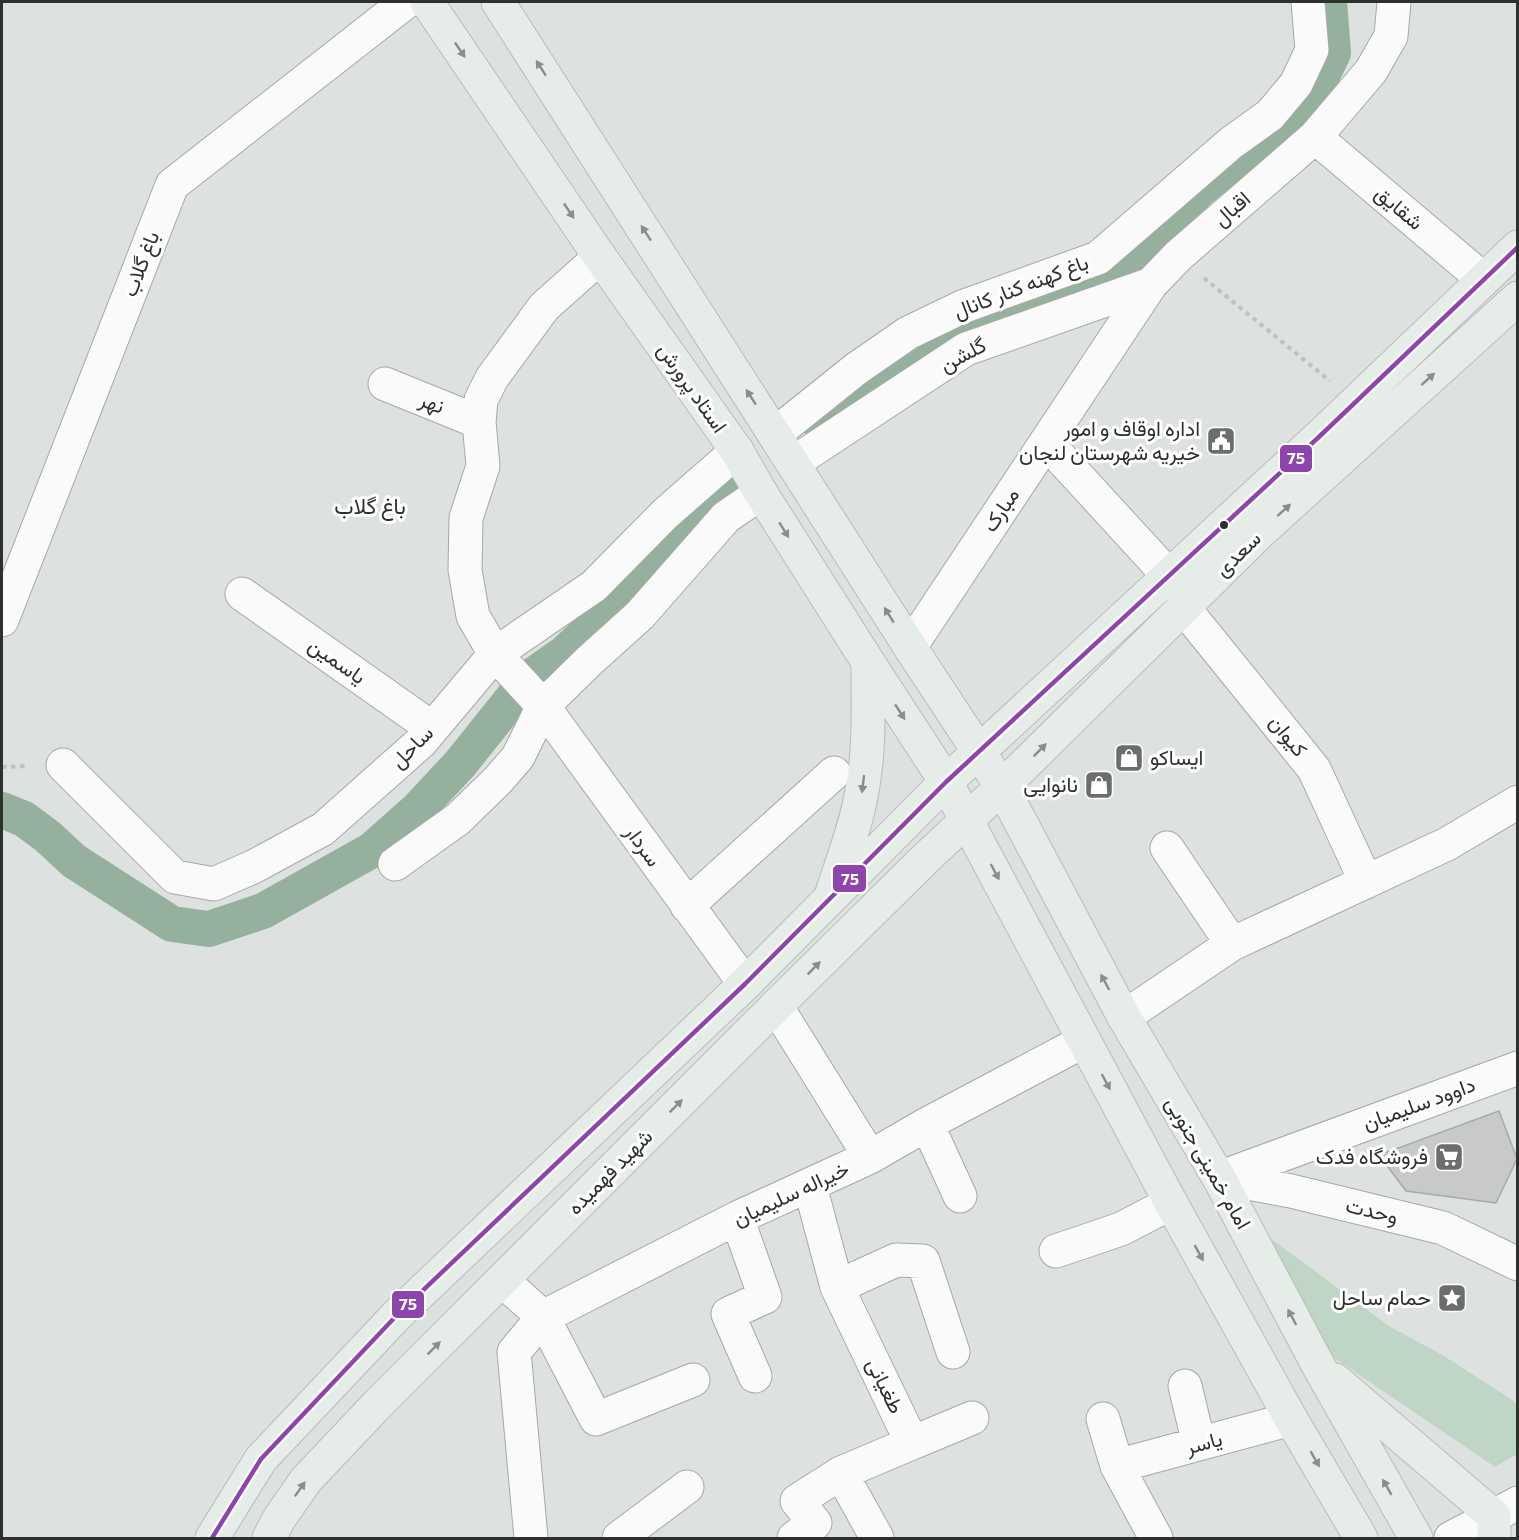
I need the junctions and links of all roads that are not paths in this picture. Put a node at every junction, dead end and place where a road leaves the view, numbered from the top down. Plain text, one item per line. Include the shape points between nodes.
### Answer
1 (406, 2) edge
2 (427, 2) edge
3 (498, 2) edge
4 (1308, 2) edge
5 (1394, 2) edge
6 (1315, 137) junction
7 (1518, 247) edge
8 (600, 257) junction
9 (1483, 279) junction
10 (1151, 284) junction
11 (1514, 307) edge
12 (385, 384) dead end
13 (479, 422) junction
14 (775, 434) junction
15 (1046, 442) junction
16 (737, 451) junction
17 (793, 463) junction
18 (761, 493) junction
19 (1169, 576) junction
20 (242, 594) dead end
21 (1183, 607) junction
22 (2, 620) edge
23 (910, 647) junction
24 (495, 654) junction
25 (868, 662) junction
26 (543, 706) junction
27 (432, 728) junction
28 (979, 751) junction
29 (63, 765) dead end
30 (834, 773) dead end
31 (946, 782) junction
32 (1002, 787) junction
33 (1518, 802) edge
34 (968, 820) junction
35 (1167, 848) dead end
36 (395, 864) dead end
37 (1366, 882) junction
38 (830, 898) junction
39 (687, 906) junction
40 (1232, 944) junction
41 (745, 984) junction
42 (776, 1006) junction
43 (1124, 1017) junction
44 (1084, 1041) junction
45 (1518, 1068) edge
46 (927, 1125) junction
47 (870, 1157) junction
48 (1219, 1178) junction
49 (810, 1186) junction
50 (960, 1196) dead end
51 (1171, 1203) junction
52 (736, 1218) junction
53 (1056, 1251) dead end
54 (1518, 1264) edge
55 (503, 1281) junction
56 (837, 1287) junction
57 (543, 1317) junction
58 (953, 1352) dead end
59 (1318, 1365) junction
60 (755, 1376) dead end
61 (693, 1380) dead end
62 (1185, 1386) dead end
63 (972, 1418) dead end
64 (1103, 1419) dead end
65 (1292, 1419) junction
66 (912, 1443) junction
67 (1199, 1444) junction
68 (1117, 1466) junction
69 (841, 1473) junction
70 (687, 1487) dead end
71 (1502, 1519) edge
72 (212, 1539) edge
73 (269, 1539) edge
74 (531, 1539) edge
75 (619, 1539) edge
76 (794, 1539) edge
77 (877, 1539) edge
78 (1156, 1539) edge
79 (1361, 1539) edge
80 (1416, 1539) edge
81 (1451, 1539) edge

1 - 22 street, باغ گلاب via 172,185
2 -> 8 main road, استاد پرورش
14 -> 3 main road, استاد پرورش
4 - 14 street, باغ کهنه کنار کانال via 1312,50 1296,84 1270,115 1231,143 1098,258 962,307 908,333
5 - 6 street, اقبال via 1391,36 1371,71
6 - 9 street, شقایق
6 - 10 street, اقبال
7 - 9 main road, سعدی
8 - 13 street, سردار via 544,306 492,378 481,400
8 - 16 main road, استاد پرورش
9 - 11 main road
9 - 19 main road, سعدی
10 - 15 street, مبارک
10 - 17 street, گلشن via 966,348
21 -> 11 main road, سعدی via 1257,535
12 - 13 street, نهر
13 - 24 street, سردار via 483,466 466,518 465,570 473,616
14 - 17 main road, استاد پرورش
15 - 19 street
15 - 23 street, مبارک
16 - 18 main road, استاد پرورش
16 - 24 street, ساحل via 665,514 594,586
23 -> 17 main road, استاد پرورش
18 -> 25 main road, استاد پرورش
18 - 26 street via 726,516 640,615
19 - 28 main road, سعدی
20 - 27 street, یاسمین
32 -> 21 main road, سعدی
21 - 37 street, کیوان via 1314,769
23 - 28 main road, استاد پرورش
24 - 26 street, سردار
24 - 27 street, ساحل
25 -> 31 main road, استاد پرورش
25 -> 38 main road via 868,736 862,791
26 - 36 street via 519,757 498,780 458,819
26 - 39 street, سردار
27 - 29 street, ساحل via 323,829 214,884 175,877
28 - 31 main road, سعدی
28 - 32 main road, استاد پرورش
30 - 39 street
31 - 34 main road, استاد پرورش
31 - 38 main road, شهید فهمیده
32 - 34 main road, سعدی
43 -> 32 main road, امام خمینی جنوبی
33 - 37 street via 1447,844
42 -> 34 main road, شهید فهمیده
34 -> 44 main road
35 - 40 street
37 - 40 street
38 - 41 main road, شهید فهمیده
39 - 41 street, سردار
40 - 43 street
41 - 72 main road, شهید فهمیده via 397,1315 261,1459
42 - 47 street
55 -> 42 main road, شهید فهمیده
43 - 48 main road, امام خمینی جنوبی
44 - 46 street, خیراله سلیمیان
44 -> 51 main road
45 - 48 street, داوود سلیمیان
46 - 47 street, خیراله سلیمیان
46 - 50 street
47 - 49 street, خیراله سلیمیان
48 - 54 street, وحدت via 1443,1228
59 -> 48 main road, امام خمینی جنوبی
49 - 52 street, خیراله سلیمیان
49 - 56 street, طغیانی
51 - 53 street via 1121,1229
51 -> 65 main road
52 - 57 street, خیراله سلیمیان
52 - 60 street via 765,1297 728,1314
55 - 57 street
73 -> 55 main road, شهید فهمیده via 306,1480 375,1406
56 - 58 street via 896,1260 923,1261
56 - 66 street, طغیانی
57 - 61 street via 596,1419
57 - 74 street via 514,1352
59 - 71 main road
80 -> 59 main road, امام خمینی جنوبی
62 - 67 street
63 - 66 street
64 - 68 street
65 - 67 street, یاسر
65 -> 79 main road
66 - 69 street
67 - 68 street, یاسر
68 - 78 street
69 - 76 street via 797,1501 815,1523
69 - 77 street
70 - 75 street
71 - 81 street

